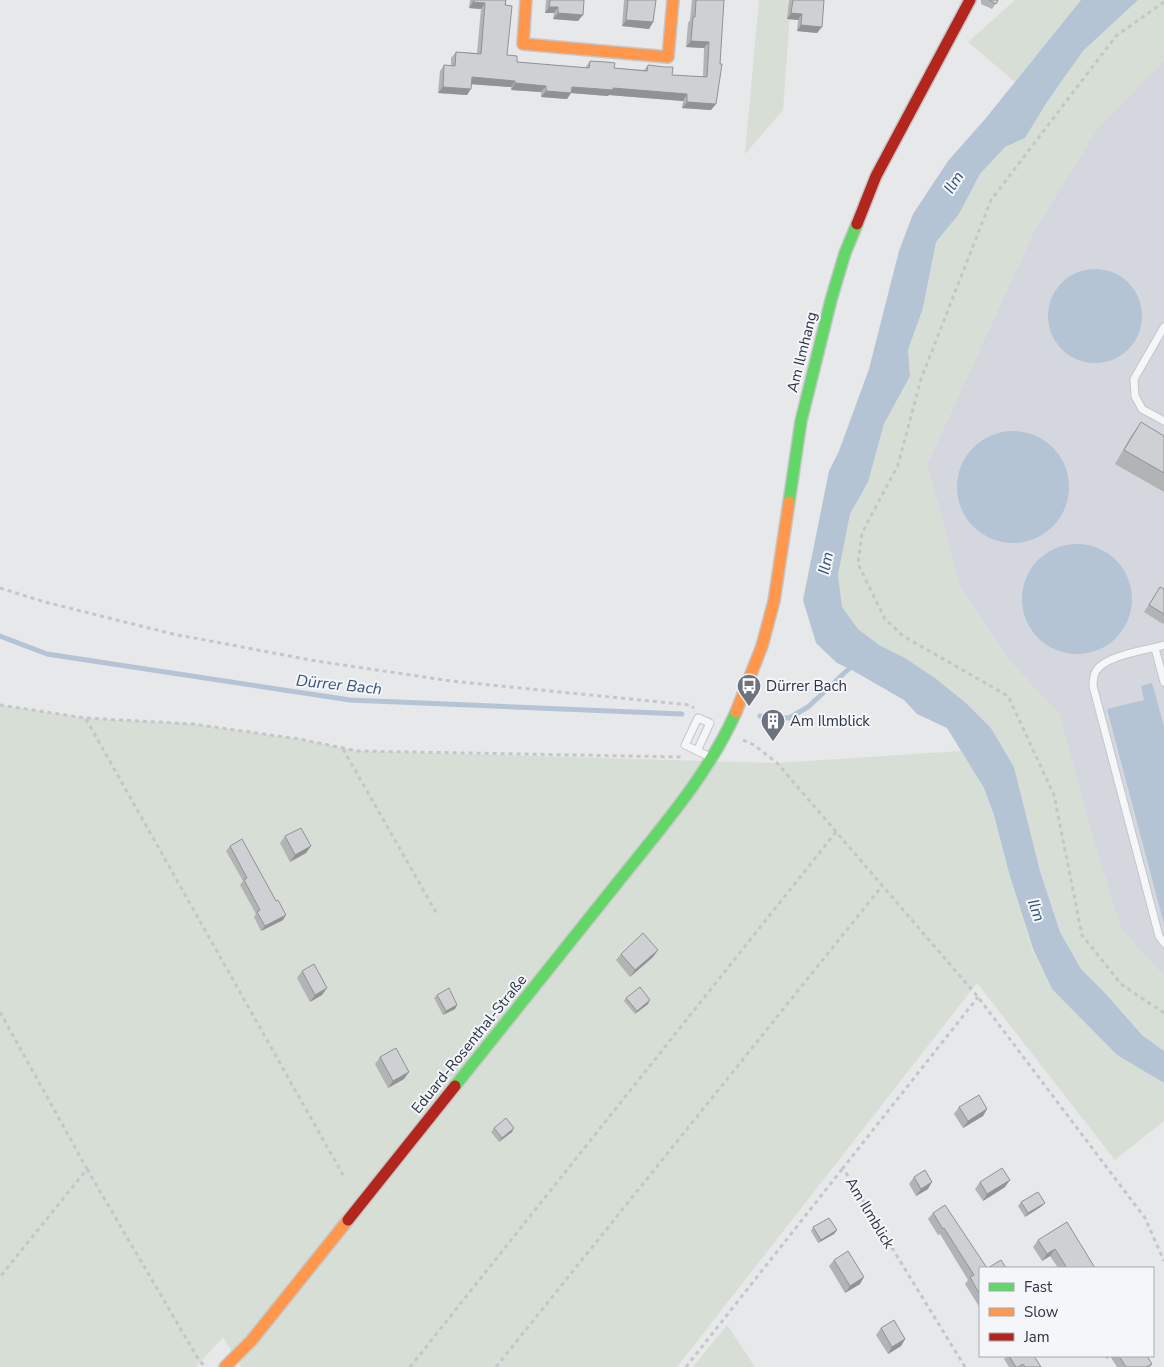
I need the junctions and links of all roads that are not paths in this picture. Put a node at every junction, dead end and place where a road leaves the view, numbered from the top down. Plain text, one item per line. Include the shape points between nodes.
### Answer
1 (526, 0) edge
2 (673, 0) edge
3 (970, 0) edge
4 (1164, 327) edge
5 (1164, 421) edge
6 (1164, 645) edge
7 (1155, 648) junction
8 (1164, 682) edge
9 (727, 732) joint
10 (697, 751) junction
11 (712, 759) junction
12 (1164, 943) edge
13 (225, 1367) edge

1 - 2 street via 523,44 668,57
3 - 9 street, Am Ilmhang via 876,176 845,253 801,421 774,601 752,674
4 - 5 lane via 1134,379 1135,396 1142,409
6 - 7 lane
7 - 8 lane
7 - 12 lane via 1106,662 1097,669 1093,686 1159,936
9 - 11 street, Eduard-Rosenthal-Straße
10 - 10 lane via 685,745 698,718 710,723
10 - 11 lane
11 - 13 street, Eduard-Rosenthal-Straße via 666,822 251,1341

